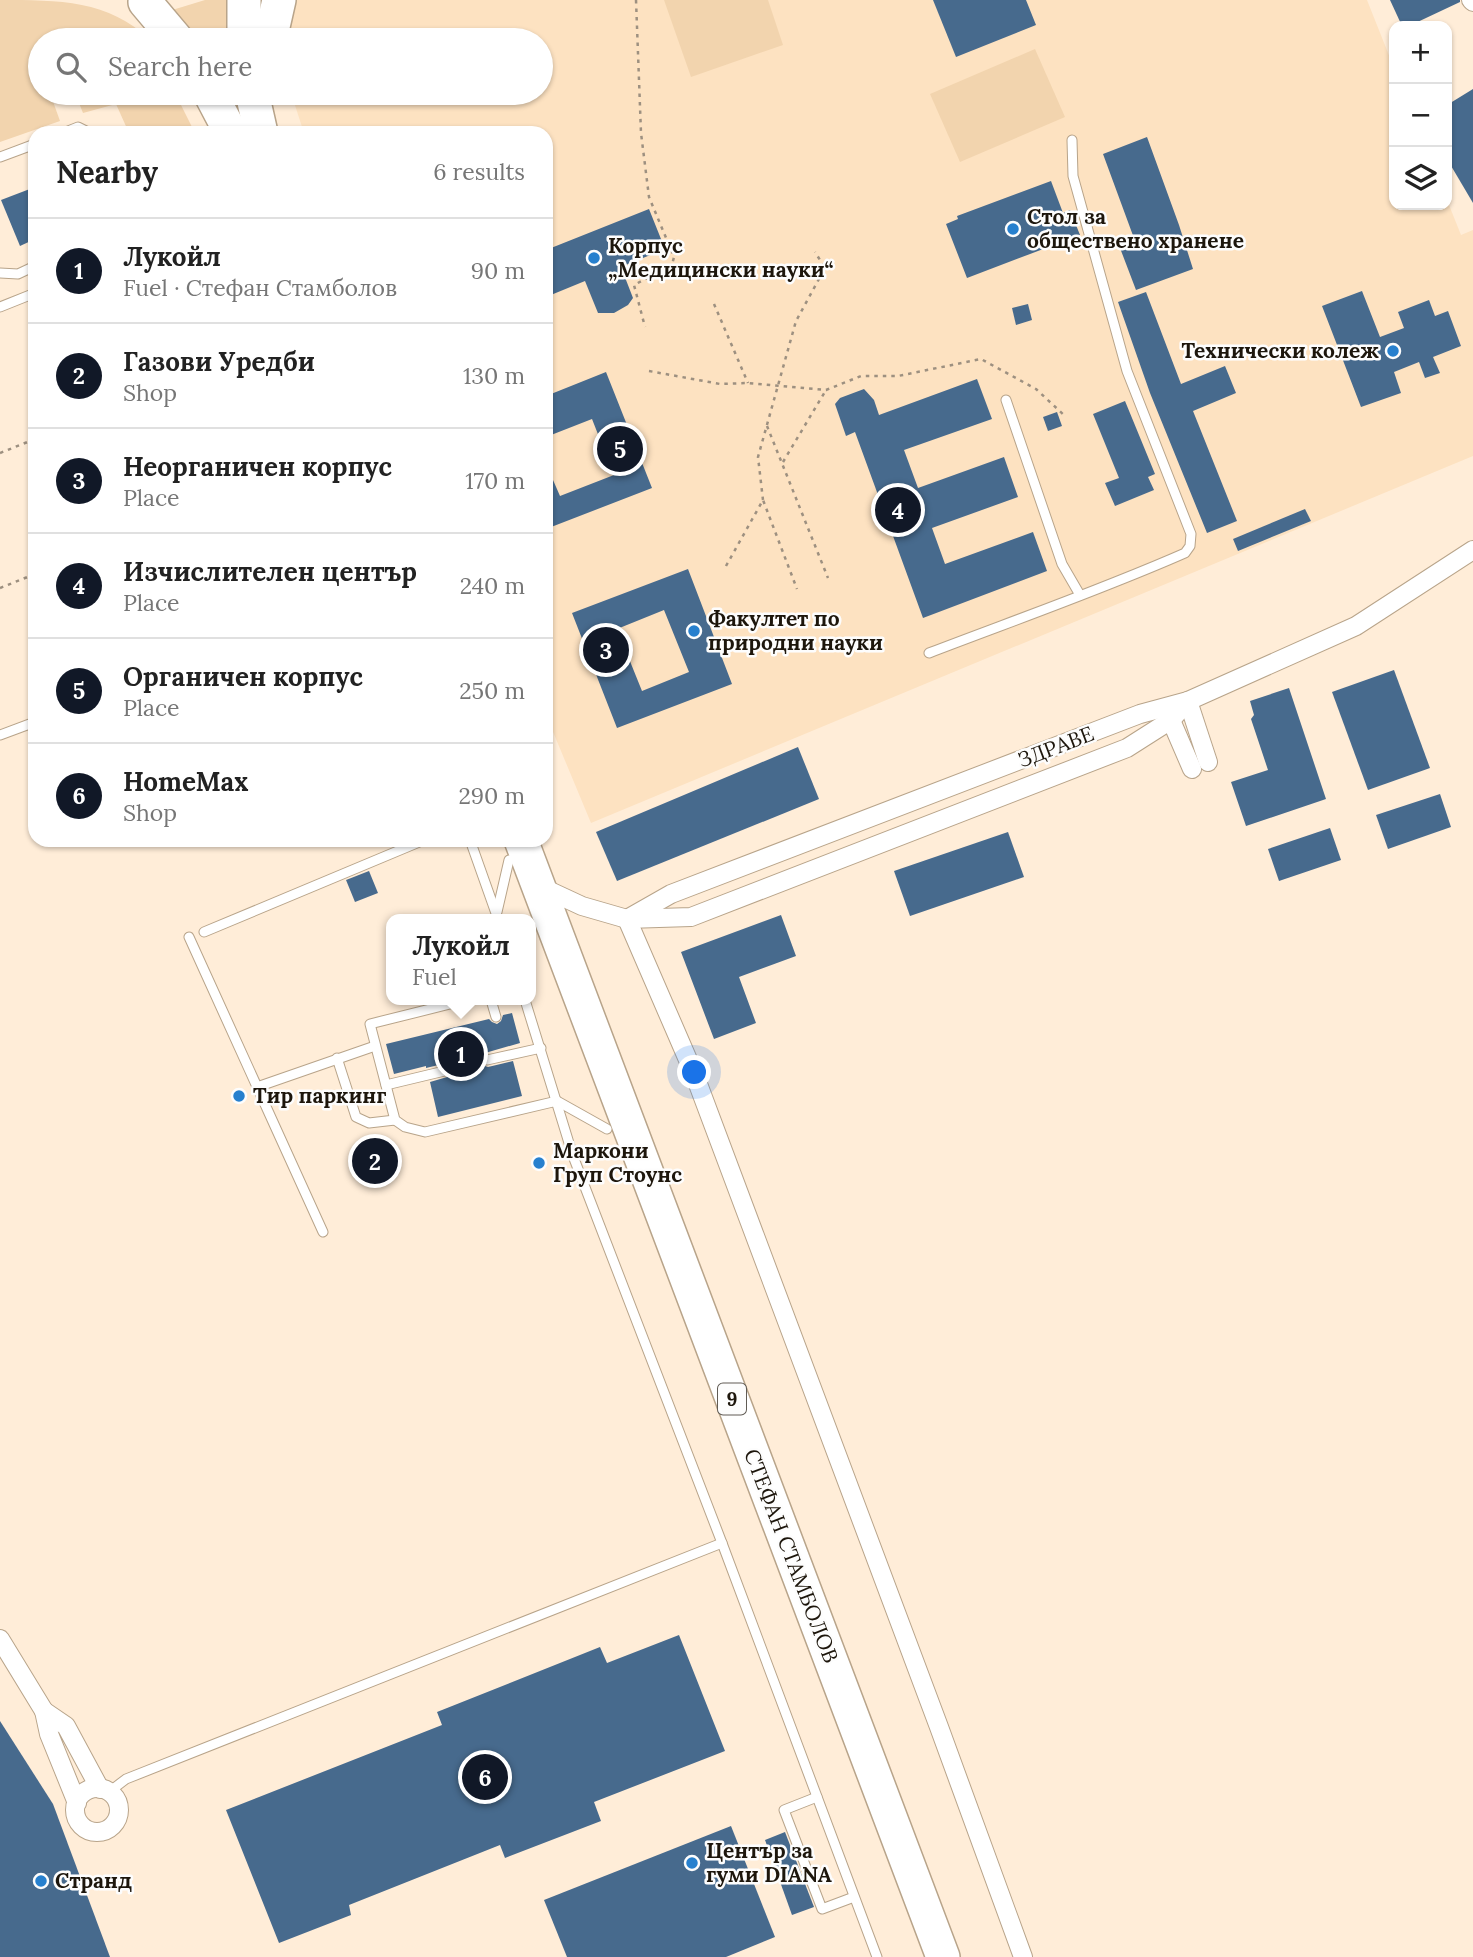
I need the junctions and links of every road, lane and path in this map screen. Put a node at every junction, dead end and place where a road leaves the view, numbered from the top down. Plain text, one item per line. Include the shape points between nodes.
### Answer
1 (244, 0) edge
2 (279, 0) edge
3 (636, 0) edge
4 (244, 28) edge
5 (273, 28) edge
6 (216, 105) edge
7 (255, 105) edge
8 (270, 105) edge
9 (227, 126) edge
10 (259, 126) edge
11 (273, 126) edge
12 (1072, 140) dead end
13 (28, 147) edge
14 (0, 157) edge
15 (815, 252) dead end
16 (28, 270) edge
17 (0, 273) edge
18 (28, 296) edge
19 (713, 304) dead end
20 (0, 307) edge
21 (645, 327) dead end
22 (649, 371) dead end
23 (748, 383) junction
24 (779, 387) junction
25 (826, 390) junction
26 (1006, 400) dead end
27 (1065, 416) dead end
28 (767, 426) junction
29 (28, 442) edge
30 (0, 453) edge
31 (782, 463) junction
32 (763, 500) junction
33 (1473, 550) edge
34 (726, 566) dead end
35 (28, 577) edge
36 (828, 578) dead end
37 (0, 588) edge
38 (797, 589) dead end
39 (1080, 595) junction
40 (929, 653) dead end
41 (1188, 701) junction
42 (1168, 713) junction
43 (28, 725) edge
44 (0, 735) edge
45 (407, 847) edge
46 (472, 847) edge
47 (511, 847) edge
48 (539, 886) junction
49 (496, 914) edge
50 (498, 914) edge
51 (534, 914) edge
52 (627, 919) junction
53 (536, 920) edge
54 (204, 932) dead end
55 (190, 937) dead end
56 (446, 1005) edge
57 (492, 1005) edge
58 (527, 1005) edge
59 (496, 1017) dead end
60 (375, 1046) junction
61 (541, 1048) junction
62 (337, 1058) junction
63 (487, 1060) dead end
64 (457, 1068) dead end
65 (386, 1085) junction
66 (257, 1087) junction
67 (557, 1101) junction
68 (395, 1120) junction
69 (607, 1129) junction
70 (323, 1232) dead end
71 (722, 1543) junction
72 (0, 1639) edge
73 (44, 1711) junction
74 (105, 1790) junction
75 (817, 1797) junction
76 (77, 1803) junction
77 (854, 1897) junction
78 (877, 1957) edge
79 (919, 1957) edge
80 (943, 1957) edge
81 (1023, 1957) edge

1 - 4 highway
2 - 5 highway
3 - 21 path via 641,133 649,197 674,257 672,265 634,285
6 - 9 highway
7 - 10 highway
8 - 11 highway
12 - 39 lane via 1073,176 1127,371 1191,534 1185,553
13 - 14 lane
15 - 24 path via 825,268 796,321
16 - 17 lane
18 - 20 lane
19 - 23 path
22 - 23 path via 720,384
23 - 24 path
24 - 25 path
24 - 28 path
25 - 27 path via 861,376 898,376 981,359 1036,389
25 - 31 path
26 - 39 lane via 1062,564
28 - 31 path
28 - 32 path via 758,457
29 - 30 path
31 - 36 path
32 - 34 path
32 - 38 path
33 - 41 street via 1356,626
35 - 37 path
39 - 40 lane
41 - 42 street
41 - 42 street via 1200,766
42 - 52 street, ЗДРАВЕ via 1140,714 671,894
42 - 52 street via 1127,748 691,917
43 - 44 lane
45 - 54 lane
46 - 49 lane
47 - 48 highway, СТЕФАН СТАМБОЛОВ / 9
47 - 50 lane
47 - 51 highway, СТЕФАН СТАМБОЛОВ / 9
48 - 52 street via 582,906
48 - 80 highway, СТЕФАН СТАМБОЛОВ / 9
52 - 81 street via 695,1076
53 - 69 highway, СТЕФАН СТАМБОЛОВ / 9
55 - 66 lane
56 - 60 lane via 370,1024
57 - 59 lane
58 - 61 lane
60 - 62 lane
60 - 65 lane
61 - 63 lane via 505,1052
61 - 67 lane
62 - 66 lane
62 - 68 lane via 356,1117 369,1122
64 - 65 lane
65 - 68 lane
66 - 70 lane
67 - 68 lane via 425,1132
67 - 69 lane
67 - 71 lane via 573,1156
69 - 79 highway, СТЕФАН СТАМБОЛОВ / 9
71 - 74 lane
71 - 75 lane
72 - 73 street
73 - 74 street via 66,1726
73 - 76 street
74 - 76 street via 86,1792
74 - 76 street via 120,1808 113,1826 104,1831 85,1829 78,1822
75 - 77 lane
75 - 77 lane via 784,1810 822,1909
77 - 78 lane

